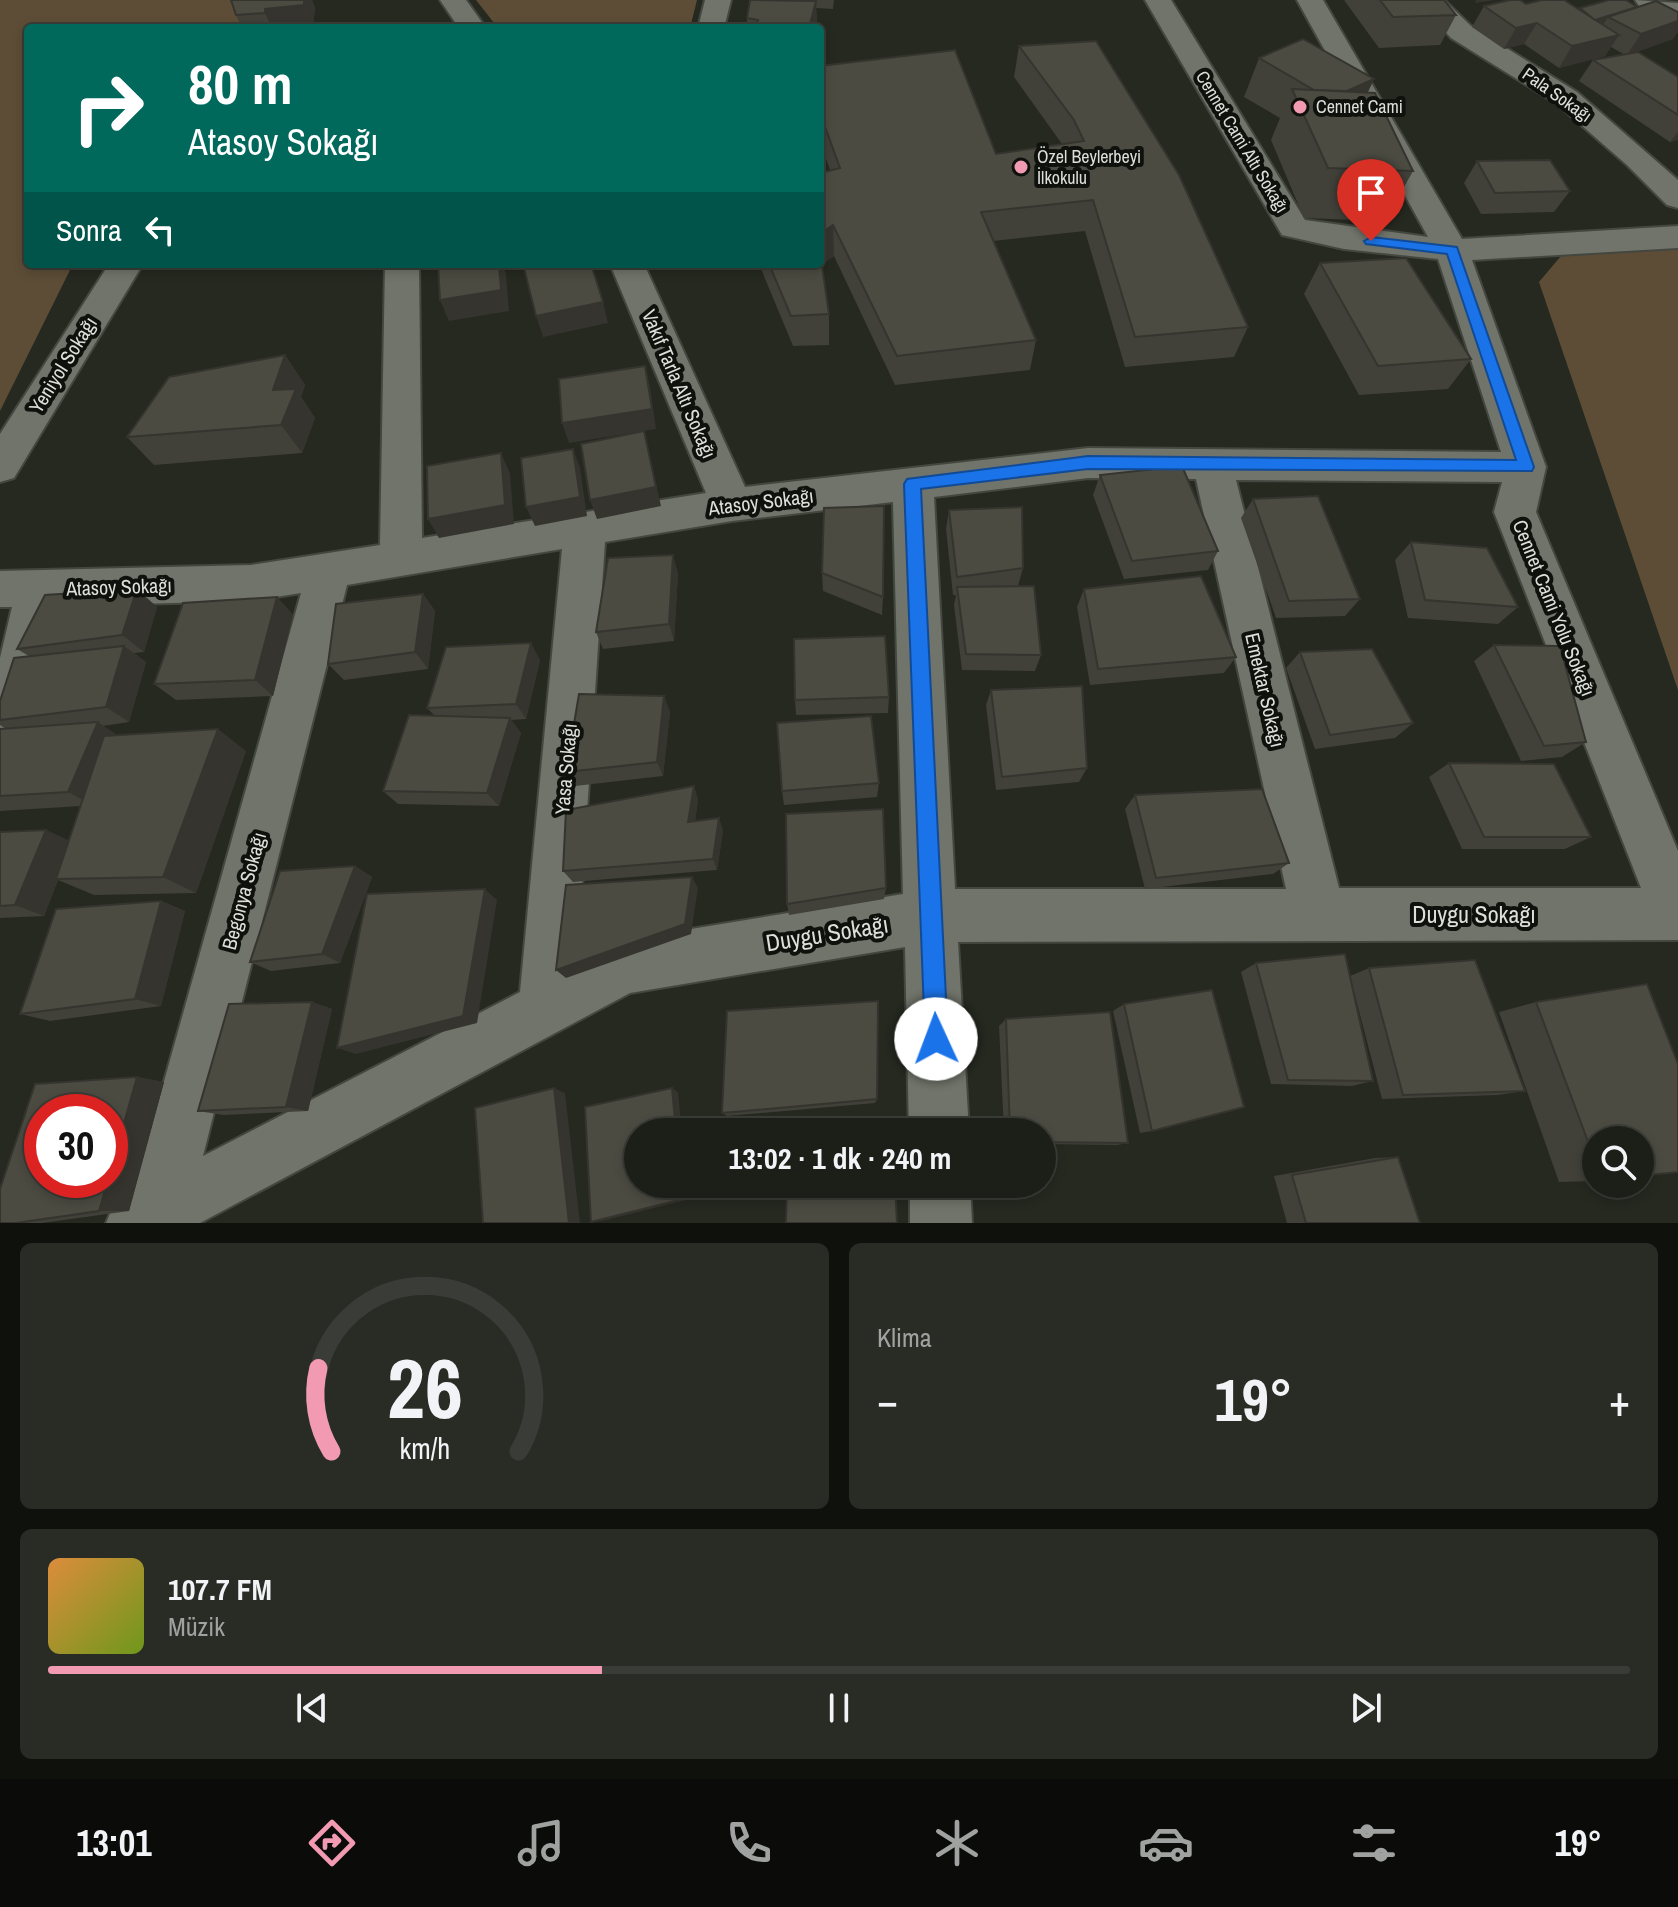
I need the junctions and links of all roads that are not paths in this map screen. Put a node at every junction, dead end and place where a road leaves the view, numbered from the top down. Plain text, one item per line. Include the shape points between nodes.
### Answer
1 (453, 0) edge
2 (718, 0) edge
3 (1158, 0) edge
4 (1310, 0) edge
5 (1429, 0) edge
6 (1648, 0) edge
7 (1678, 12) edge
8 (470, 24) edge
9 (712, 24) edge
10 (1678, 198) edge
11 (1678, 237) edge
12 (1452, 250) junction
13 (124, 268) edge
14 (402, 268) edge
15 (629, 268) edge
16 (1212, 464) junction
17 (0, 467) edge
18 (1526, 467) junction
19 (913, 484) junction
20 (732, 505) junction
21 (585, 529) junction
22 (401, 558) junction
23 (329, 570) junction
24 (19, 589) edge
25 (0, 759) edge
26 (1678, 914) edge
27 (931, 916) junction
28 (1319, 916) junction
29 (546, 1009) junction
30 (938, 1118) edge
31 (940, 1198) edge
32 (147, 1217) edge
33 (941, 1223) edge

1 - 8 street
2 - 9 street
3 - 12 street, Cennet Cami Altı Sokağı via 1294,228
4 - 12 street
5 - 10 street, Pala Sokağı via 1461,32 1567,98
6 - 7 street
11 - 12 street
12 - 18 street
13 - 17 street, Yeniyol Sokağı
14 - 22 street
15 - 20 street, Vakıf Tarla Altı Sokağı
16 - 18 street, Atasoy Sokağı
16 - 19 street, Atasoy Sokağı via 1088,463
16 - 28 street, Emektar Sokağı
18 - 26 street, Cennet Cami Yolu Sokağı via 1515,512
19 - 20 street, Atasoy Sokağı
19 - 27 street
20 - 21 street, Atasoy Sokağı
21 - 22 street, Atasoy Sokağı
21 - 29 street, Yasa Sokağı
22 - 23 street, Atasoy Sokağı
23 - 24 street, Atasoy Sokağı via 251,583
23 - 32 street, Begonya Sokağı
24 - 25 street
26 - 28 street, Duygu Sokağı
27 - 28 street, Duygu Sokağı
27 - 29 street, Duygu Sokağı via 624,967
27 - 30 street
29 - 32 street, Duygu Sokağı
31 - 33 street

